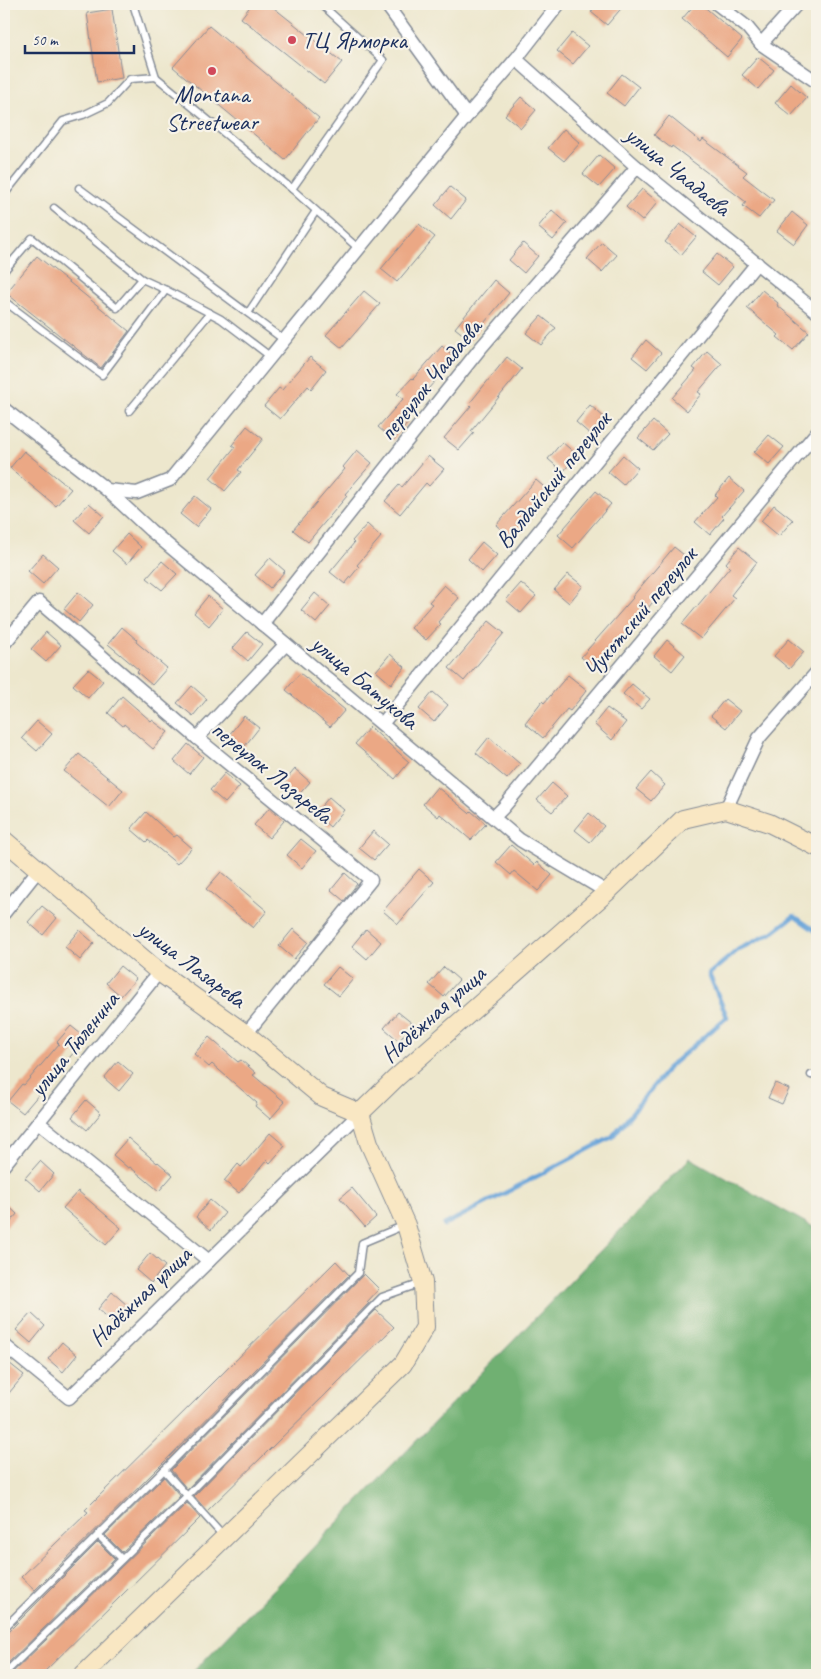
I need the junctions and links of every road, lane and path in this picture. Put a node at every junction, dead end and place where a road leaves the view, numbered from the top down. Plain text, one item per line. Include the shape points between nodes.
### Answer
1 (132, 4) edge
2 (321, 4) edge
3 (386, 4) edge
4 (559, 4) edge
5 (716, 4) edge
6 (797, 4) edge
7 (761, 44) junction
8 (516, 59) junction
9 (156, 77) junction
10 (817, 82) edge
11 (467, 116) junction
12 (637, 167) junction
13 (79, 188) dead end
14 (292, 189) junction
15 (4, 195) edge
16 (54, 208) dead end
17 (316, 211) junction
18 (359, 248) junction
19 (757, 263) junction
20 (4, 271) edge
21 (142, 279) junction
22 (166, 290) junction
23 (4, 301) edge
24 (817, 312) edge
25 (210, 314) junction
26 (248, 314) junction
27 (284, 340) junction
28 (271, 357) junction
29 (4, 409) edge
30 (129, 411) dead end
31 (817, 432) edge
32 (107, 490) junction
33 (262, 624) junction
34 (4, 644) edge
35 (286, 644) junction
36 (817, 672) edge
37 (382, 724) junction
38 (197, 738) junction
39 (726, 809) junction
40 (494, 817) junction
41 (4, 840) edge
42 (817, 847) edge
43 (38, 869) junction
44 (607, 892) junction
45 (4, 913) edge
46 (159, 972) junction
47 (246, 1034) junction
48 (360, 1113) junction
49 (38, 1122) junction
50 (4, 1165) edge
51 (406, 1225) junction
52 (209, 1261) junction
53 (423, 1282) junction
54 (4, 1345) edge
55 (164, 1470) junction
56 (187, 1496) junction
57 (98, 1535) junction
58 (224, 1538) junction
59 (122, 1559) junction
60 (4, 1628) edge
61 (4, 1674) edge
62 (83, 1675) edge

1 - 9 lane
2 - 14 lane via 383,60
3 - 11 street
4 - 8 street
5 - 7 street via 747,27
6 - 7 street
7 - 10 street
8 - 11 street
8 - 12 street, улица Чаадаева
9 - 14 lane
9 - 15 lane via 130,79 108,103 83,116 63,121
11 - 18 street
12 - 19 street, улица Чаадаева
12 - 33 street, переулок Чаадаева via 479,350
13 - 26 lane
14 - 17 lane
16 - 21 lane
17 - 18 lane
17 - 26 lane
18 - 27 street
19 - 24 street, улица Чаадаева
19 - 37 street, Валдайский переулок
20 - 21 lane via 32,238 117,308
21 - 22 lane
22 - 23 lane via 102,376
22 - 25 lane
25 - 28 lane
25 - 30 lane
26 - 27 lane
27 - 28 street
28 - 32 street via 170,480 137,493
29 - 32 street, улица Батукова
31 - 40 street, Чукотский переулок
32 - 33 street, улица Батукова
33 - 35 street, улица Батукова
34 - 38 street, переулок Лазарева via 39,602
35 - 37 street, улица Батукова
35 - 38 street
36 - 39 street via 759,738
37 - 40 street, улица Батукова
38 - 47 street, переулок Лазарева via 371,880
39 - 42 main road via 769,823
39 - 44 main road, Надёжная улица via 683,819
40 - 44 street, улица Батукова via 520,840
41 - 43 main road, улица Лазарева
43 - 45 street
43 - 46 main road, улица Лазарева
44 - 48 main road, Надёжная улица
46 - 47 main road, улица Лазарева
46 - 49 street, улица Тюленина
47 - 48 main road, улица Лазарева via 322,1097
48 - 51 main road via 369,1143
48 - 52 street, Надёжная улица
49 - 50 street, улица Тюленина
49 - 52 street
51 - 53 main road
51 - 55 lane via 362,1243 358,1273
52 - 54 street, Надёжная улица via 69,1398
53 - 56 lane via 382,1297
53 - 58 main road via 425,1328 403,1364
55 - 56 lane
55 - 57 lane
56 - 58 lane
56 - 59 lane
57 - 59 lane
57 - 60 lane
58 - 62 main road
59 - 61 lane

